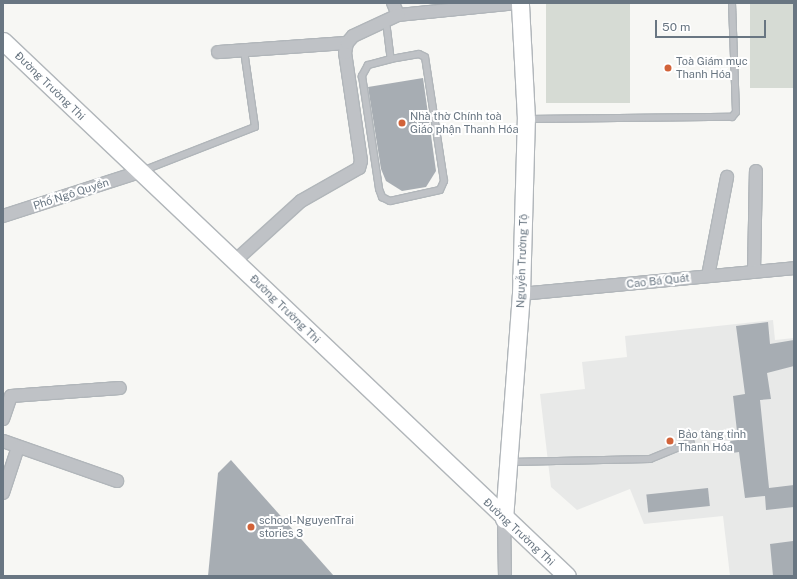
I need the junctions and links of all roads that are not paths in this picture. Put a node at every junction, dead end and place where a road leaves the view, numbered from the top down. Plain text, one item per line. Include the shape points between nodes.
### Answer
1 (393, 3) edge
2 (519, 3) edge
3 (732, 3) edge
4 (398, 15) junction
5 (386, 21) junction
6 (3, 41) edge
7 (347, 43) junction
8 (244, 50) junction
9 (218, 52) dead end
10 (391, 59) junction
11 (526, 119) junction
12 (756, 171) dead end
13 (139, 172) junction
14 (727, 177) dead end
15 (3, 216) edge
16 (235, 261) junction
17 (794, 268) edge
18 (754, 272) junction
19 (708, 276) junction
20 (522, 294) junction
21 (120, 388) dead end
22 (3, 419) edge
23 (3, 441) edge
24 (691, 442) dead end
25 (18, 447) junction
26 (510, 462) junction
27 (118, 481) dead end
28 (3, 493) edge
29 (504, 519) junction
30 (505, 576) edge
31 (567, 576) edge

1 - 4 street
2 - 4 street
2 - 11 main road, Nguyễn Trường Tộ
3 - 11 lane via 736,112 732,117 711,120
4 - 5 street
5 - 7 street via 353,36
5 - 10 lane
6 - 13 main road, Đường Trường Thi
7 - 8 street
7 - 16 street via 345,53 361,161 358,168 301,201
8 - 9 street
8 - 13 lane via 255,127
10 - 10 lane via 419,54 425,58 444,181 440,190 390,201 382,197 379,189 362,76 368,65
11 - 20 main road, Nguyễn Trường Tộ
12 - 18 street
13 - 15 street, Phố Ngô Quyền
13 - 16 main road, Đường Trường Thi
14 - 19 street
16 - 29 main road, Đường Trường Thi
17 - 18 street, Cao Bá Quát
18 - 19 street, Cao Bá Quát
19 - 20 street, Cao Bá Quát
20 - 26 main road, Nguyễn Trường Tộ
21 - 22 street via 11,396
23 - 25 street
24 - 26 lane via 650,459
25 - 27 street
25 - 28 street
26 - 29 main road, Nguyễn Trường Tộ
29 - 30 street
29 - 31 main road, Đường Trường Thi

